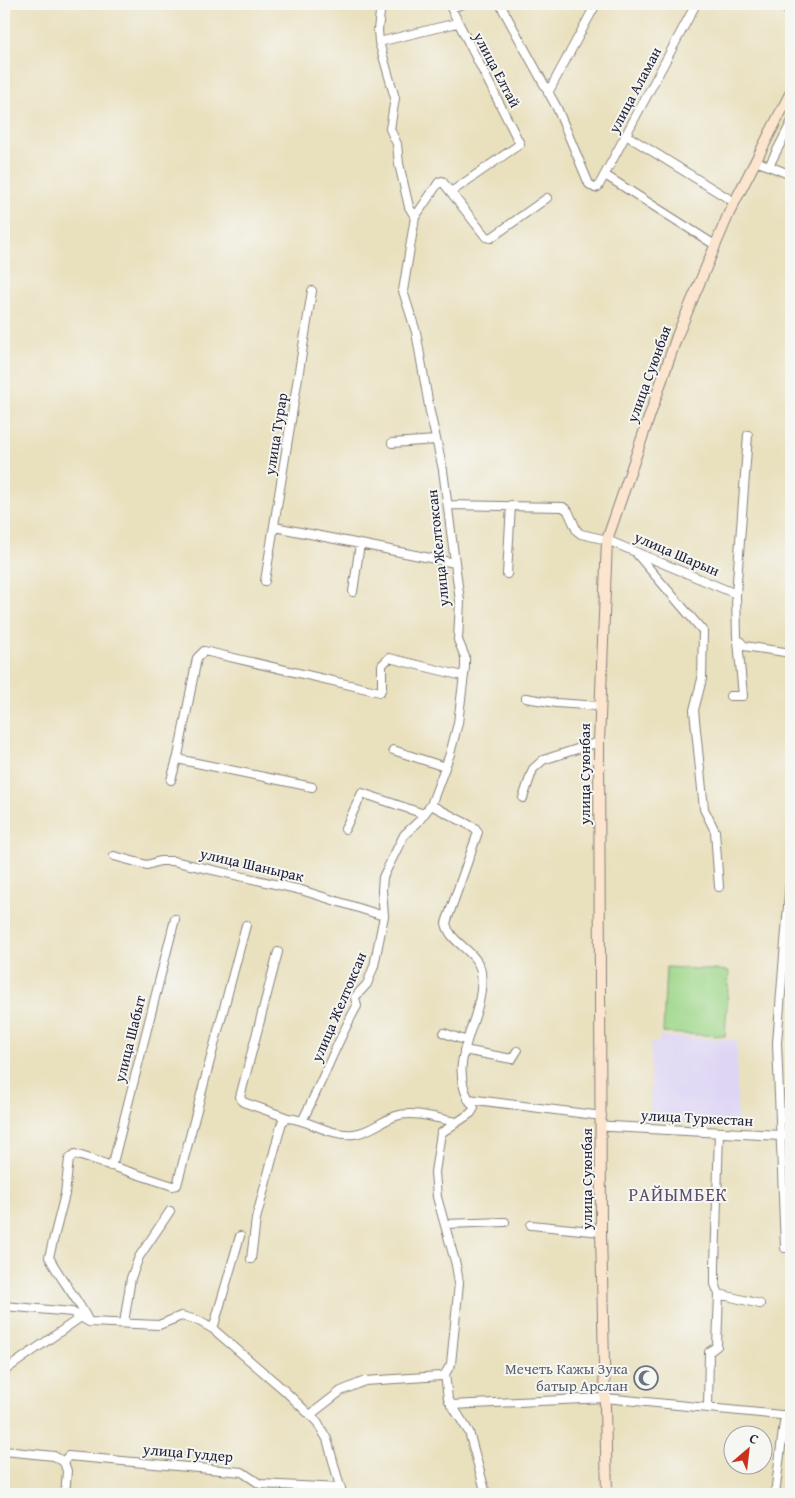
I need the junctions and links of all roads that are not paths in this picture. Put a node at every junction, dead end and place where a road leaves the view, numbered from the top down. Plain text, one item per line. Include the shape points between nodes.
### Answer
1 (381, 4) edge
2 (463, 4) edge
3 (500, 4) edge
4 (596, 4) edge
5 (696, 4) edge
6 (778, 4) edge
7 (450, 6) edge
8 (791, 12) edge
9 (457, 23) junction
10 (380, 42) junction
11 (791, 92) edge
12 (548, 93) junction
13 (791, 123) edge
14 (626, 135) junction
15 (754, 161) junction
16 (769, 166) junction
17 (605, 175) junction
18 (791, 175) edge
19 (451, 192) junction
20 (548, 198) dead end
21 (734, 202) junction
22 (415, 217) junction
23 (715, 245) junction
24 (312, 291) dead end
25 (748, 435) dead end
26 (436, 440) junction
27 (392, 443) dead end
28 (448, 505) junction
29 (511, 505) junction
30 (275, 527) junction
31 (607, 540) junction
32 (360, 544) junction
33 (635, 552) junction
34 (455, 563) junction
35 (508, 574) dead end
36 (265, 581) dead end
37 (353, 592) dead end
38 (736, 594) junction
39 (738, 641) junction
40 (791, 653) edge
41 (463, 676) junction
42 (730, 696) dead end
43 (526, 698) dead end
44 (599, 706) junction
45 (599, 742) junction
46 (393, 750) dead end
47 (178, 756) junction
48 (445, 767) junction
49 (171, 780) dead end
50 (312, 787) dead end
51 (523, 798) dead end
52 (431, 805) junction
53 (424, 814) junction
54 (346, 829) dead end
55 (114, 856) dead end
56 (791, 868) edge
57 (790, 878) edge
58 (719, 887) dead end
59 (384, 916) junction
60 (176, 919) dead end
61 (246, 925) dead end
62 (278, 952) dead end
63 (444, 1033) dead end
64 (467, 1041) junction
65 (464, 1050) junction
66 (517, 1050) dead end
67 (468, 1099) junction
68 (288, 1118) junction
69 (302, 1121) junction
70 (602, 1121) junction
71 (456, 1122) junction
72 (719, 1132) junction
73 (781, 1136) junction
74 (791, 1136) edge
75 (110, 1166) junction
76 (170, 1211) dead end
77 (505, 1222) dead end
78 (445, 1224) junction
79 (531, 1225) dead end
80 (602, 1232) junction
81 (240, 1236) dead end
82 (784, 1248) dead end
83 (252, 1259) dead end
84 (718, 1294) junction
85 (760, 1304) dead end
86 (4, 1306) edge
87 (81, 1317) junction
88 (89, 1322) junction
89 (124, 1323) junction
90 (213, 1328) junction
91 (4, 1371) edge
92 (445, 1374) junction
93 (605, 1398) junction
94 (451, 1404) junction
95 (708, 1408) junction
96 (310, 1415) junction
97 (788, 1415) edge
98 (4, 1451) edge
99 (64, 1462) junction
100 (342, 1491) edge
101 (65, 1494) edge
102 (486, 1494) edge
103 (608, 1494) edge
104 (775, 1494) edge

1 - 10 street
2 - 7 street, улица Елтай
3 - 12 street
4 - 12 street
5 - 14 street, улица Аламан
6 - 8 street
7 - 9 street, улица Елтай
9 - 10 street
9 - 19 street, улица Елтай via 520,144
10 - 22 street via 395,98 390,129 397,144 409,207
11 - 15 main road, улица Суюнбая
12 - 17 street, улица Аламан via 589,184 595,188
13 - 16 street
14 - 17 street, улица Аламан
14 - 21 street
15 - 16 street
15 - 21 main road, улица Суюнбая
16 - 18 street
17 - 23 street
19 - 20 street via 488,238
19 - 22 street via 445,183 439,182
21 - 23 main road, улица Суюнбая
22 - 26 street, улица Желтоксан via 403,292 416,332
23 - 31 main road, улица Суюнбая via 677,336
24 - 30 street, улица Турар
25 - 38 street
26 - 27 street
26 - 28 street, улица Желтоксан
28 - 29 street
28 - 34 street, улица Желтоксан
29 - 31 street, улица Шарын via 563,507 577,531
29 - 35 street
30 - 32 street
30 - 36 street, улица Турар
31 - 33 street, улица Шарын
31 - 44 main road, улица Суюнбая
32 - 34 street
32 - 37 street
33 - 38 street, улица Шарын
33 - 58 street via 703,631 702,679 694,710 704,809 716,831
34 - 41 street, улица Желтоксан via 460,601 458,640 465,657
38 - 39 street
39 - 40 street via 748,647
39 - 42 street via 743,696
41 - 47 street via 389,658 382,664 380,692 204,651 197,658
41 - 48 street, улица Желтоксан via 458,723
43 - 44 street
44 - 45 main road, улица Суюнбая
45 - 51 street via 542,760 533,769
45 - 70 main road, улица Суюнбая
46 - 48 street
47 - 49 street
47 - 50 street via 182,760
48 - 52 street, улица Желтоксан
52 - 53 street, улица Желтоксан
52 - 64 street via 478,832 446,923 449,932 480,966 476,1013
53 - 54 street via 362,793
53 - 59 street, улица Желтоксан via 404,836 392,856 382,890
55 - 59 street, улица Шанырак via 147,865 173,861 301,890
56 - 57 street
57 - 73 street via 777,1043
59 - 69 street, улица Желтоксан via 367,984 355,997 357,1006
60 - 75 street, улица Шабыт
61 - 75 street via 177,1185
62 - 68 street via 240,1097 243,1102
63 - 64 street
64 - 65 street
65 - 66 street via 512,1059
65 - 67 street via 460,1076
67 - 70 street, улица Туркестан
67 - 71 street via 473,1111
68 - 69 street
68 - 83 street via 282,1122 256,1219
69 - 71 street via 353,1134 371,1130 394,1116 404,1114
70 - 72 street, улица Туркестан
70 - 80 main road, улица Суюнбая
71 - 78 street via 439,1138 435,1172 437,1197
72 - 73 street, улица Туркестан
72 - 84 street via 715,1266
73 - 74 street, улица Туркестан
73 - 82 street
75 - 88 street via 75,1154 69,1159 65,1194 49,1257 59,1277 78,1299
76 - 89 street via 139,1257 131,1278
77 - 78 street
78 - 92 street via 459,1283 451,1364
79 - 80 street
80 - 93 main road, улица Суюнбая
81 - 90 street
84 - 85 street
84 - 95 street via 717,1346 709,1352
86 - 87 street via 72,1312
87 - 88 street
87 - 91 street
88 - 89 street
89 - 90 street via 159,1325 180,1316
90 - 96 street
92 - 94 street
92 - 96 street via 365,1381 341,1391
93 - 94 street
93 - 95 street
93 - 103 main road, улица Суюнбая
94 - 102 street via 469,1432
95 - 97 street
96 - 100 street via 325,1434
97 - 104 street
98 - 99 street via 54,1456
99 - 100 street, улица Гулдер via 68,1456 242,1472 260,1484
99 - 101 street via 67,1471

